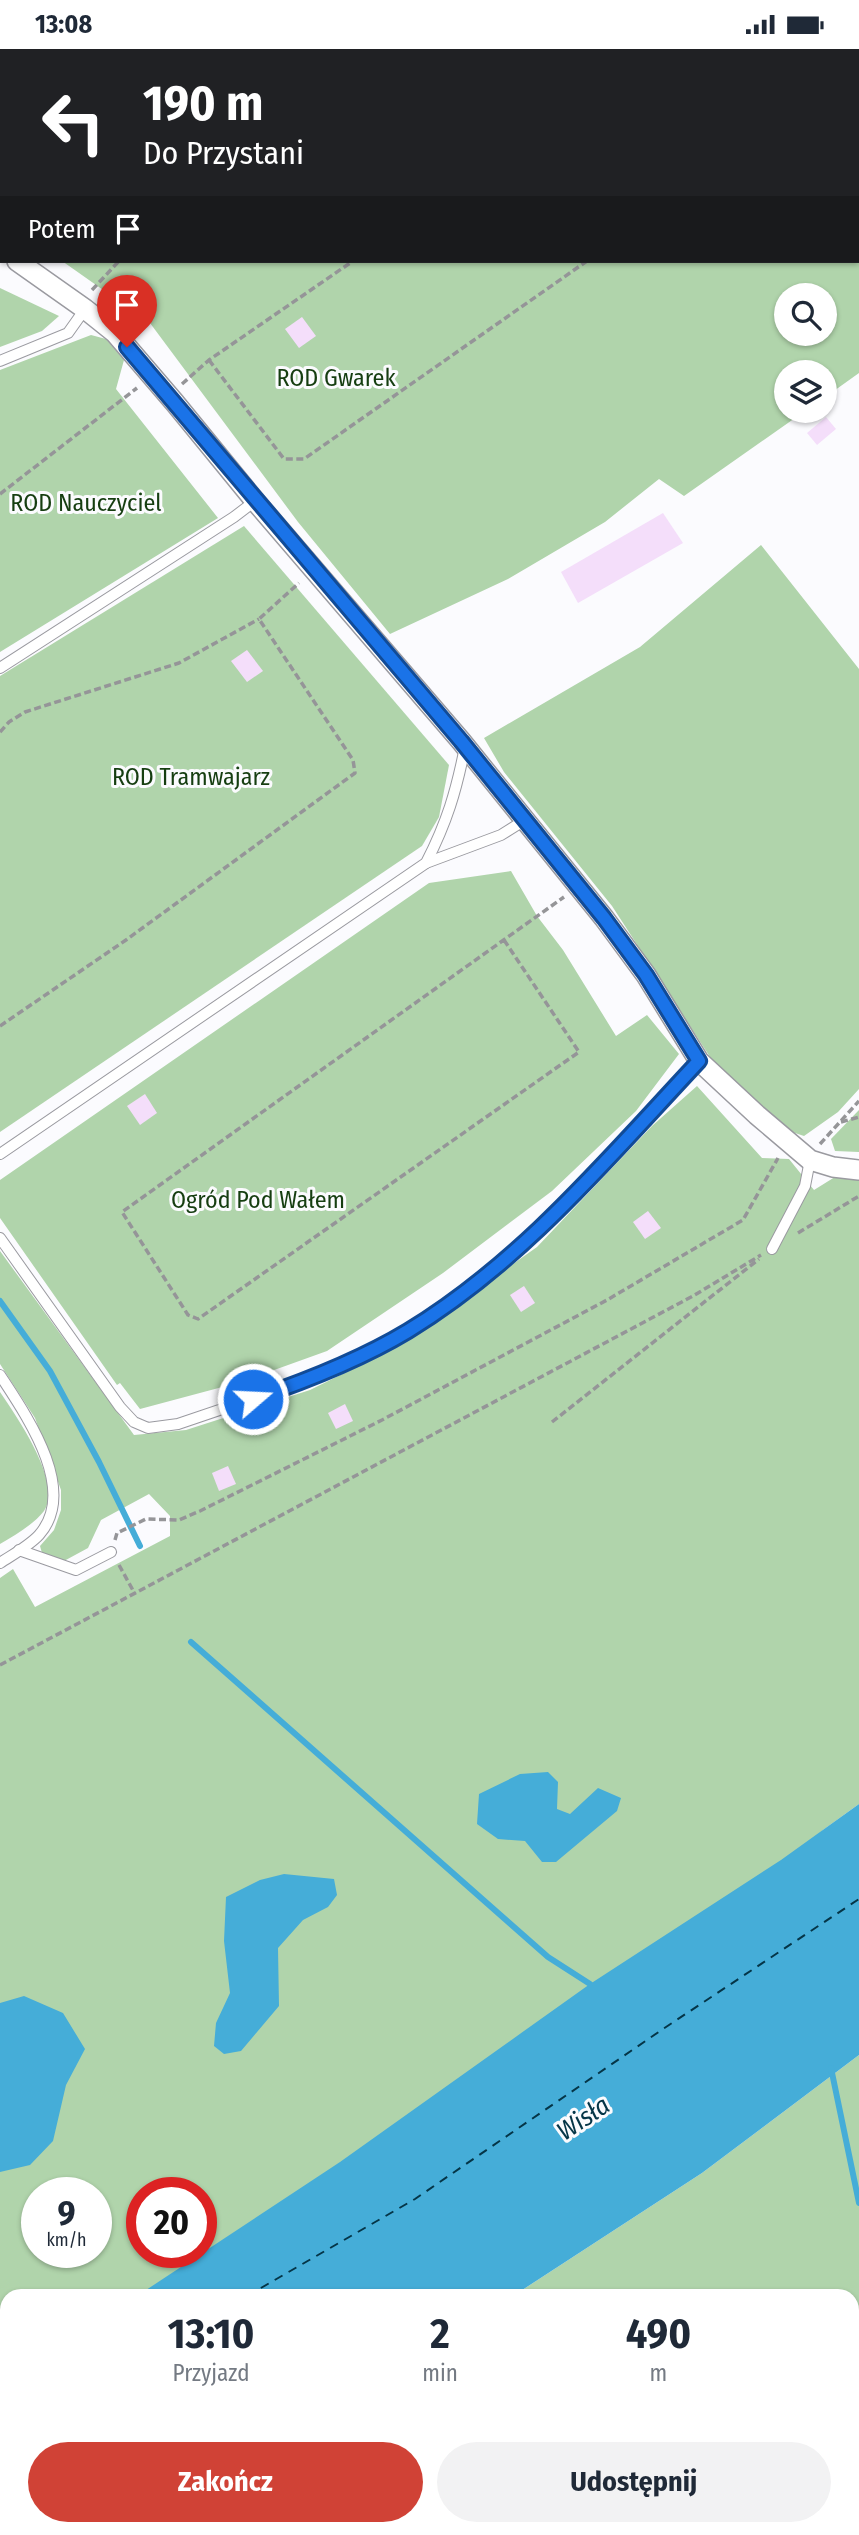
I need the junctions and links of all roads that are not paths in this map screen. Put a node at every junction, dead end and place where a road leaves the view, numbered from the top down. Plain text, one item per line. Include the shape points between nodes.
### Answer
1 (20, 263) edge
2 (85, 309) junction
3 (0, 361) edge
4 (255, 501) junction
5 (0, 668) edge
6 (466, 747) junction
7 (525, 820) junction
8 (426, 863) junction
9 (699, 1061) junction
10 (0, 1154) edge
11 (810, 1160) junction
12 (859, 1170) edge
13 (0, 1238) edge
14 (772, 1249) road end
15 (0, 1375) edge
16 (19, 1550) junction
17 (111, 1552) dead end
18 (0, 1563) edge

1 - 2 street
2 - 3 lane via 68,333
2 - 4 street via 115,333
4 - 5 lane
4 - 6 street
6 - 7 street
6 - 8 lane via 454,800
7 - 8 lane via 501,835
7 - 9 street via 646,975
8 - 10 lane
9 - 11 street
9 - 13 lane via 541,1227 496,1268 408,1331 302,1382 178,1424 148,1428 134,1422
11 - 12 street
11 - 14 lane via 804,1186
15 - 16 lane via 42,1447 53,1483 53,1513 39,1536
16 - 17 lane via 76,1570
16 - 18 lane

